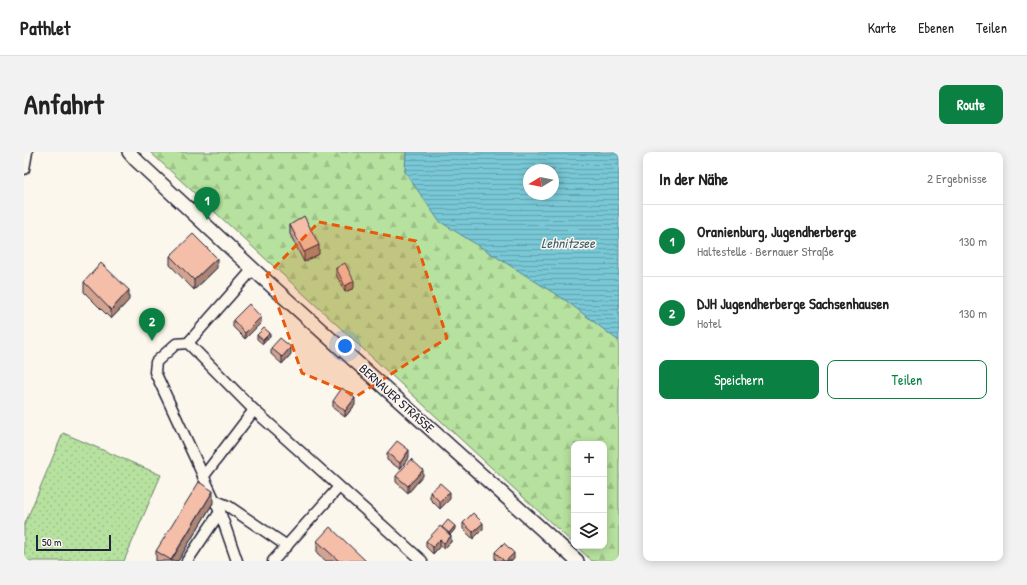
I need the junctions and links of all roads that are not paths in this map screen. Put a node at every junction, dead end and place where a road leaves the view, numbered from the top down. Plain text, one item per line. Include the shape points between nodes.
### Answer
1 (27, 152) edge
2 (129, 152) edge
3 (24, 170) edge
4 (254, 269) junction
5 (188, 343) junction
6 (254, 410) junction
7 (203, 477) junction
8 (338, 487) junction
9 (214, 500) junction
10 (220, 512) junction
11 (287, 546) junction
12 (279, 559) edge
13 (188, 561) edge
14 (237, 561) edge
15 (422, 561) edge
16 (577, 561) edge

1 - 3 street
2 - 4 main road, BERNAUER STRASSE
4 - 5 street
4 - 16 main road, BERNAUER STRASSE
5 - 6 street
5 - 7 street via 176,344 171,348 156,362 155,372
6 - 7 street
6 - 8 street
7 - 9 street
8 - 11 street
8 - 15 street
9 - 10 street
9 - 11 street via 228,506
10 - 13 street
10 - 14 street
11 - 12 street

